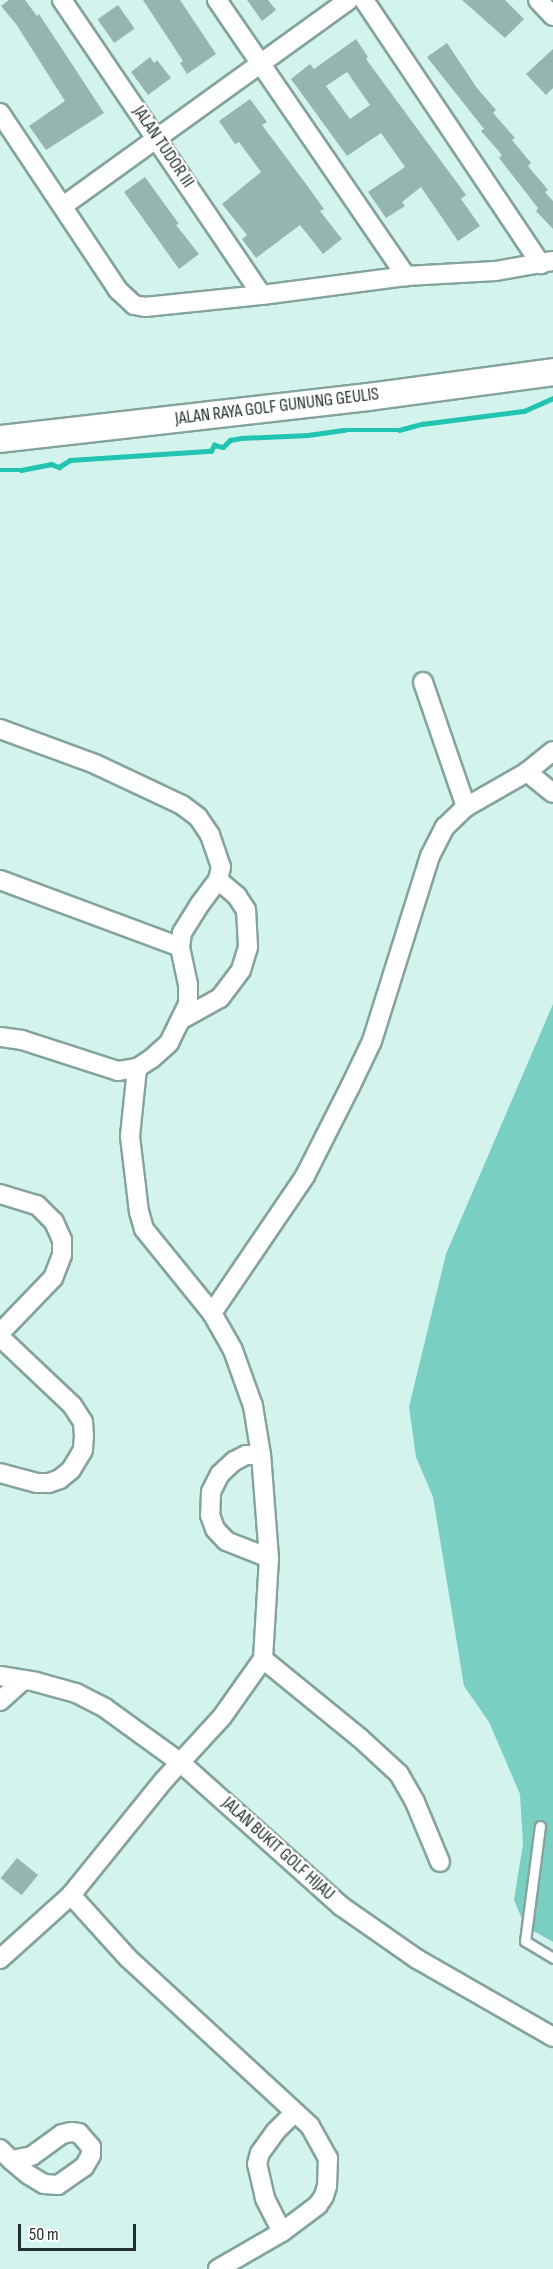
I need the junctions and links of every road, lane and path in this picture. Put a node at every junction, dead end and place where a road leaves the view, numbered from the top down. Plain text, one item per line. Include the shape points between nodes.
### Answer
1 (62, 0) edge
2 (217, 0) edge
3 (349, 0) edge
4 (364, 0) edge
5 (538, 0) edge
6 (553, 16) edge
7 (259, 64) junction
8 (0, 114) edge
9 (158, 139) junction
10 (63, 206) junction
11 (547, 262) edge
12 (406, 276) junction
13 (262, 295) junction
14 (553, 372) edge
15 (0, 439) edge
16 (423, 682) dead end
17 (0, 729) edge
18 (553, 751) edge
19 (526, 772) junction
20 (553, 793) edge
21 (466, 807) junction
22 (0, 880) edge
23 (218, 880) junction
24 (180, 947) junction
25 (182, 1019) junction
26 (0, 1037) edge
27 (137, 1068) junction
28 (0, 1194) edge
29 (212, 1313) junction
30 (0, 1335) edge
31 (261, 1455) junction
32 (0, 1473) edge
33 (269, 1557) junction
34 (262, 1659) junction
35 (0, 1676) edge
36 (22, 1680) junction
37 (0, 1701) edge
38 (181, 1762) junction
39 (540, 1826) dead end
40 (440, 1862) dead end
41 (71, 1895) junction
42 (553, 1958) edge
43 (0, 1959) edge
44 (553, 2037) edge
45 (294, 2114) junction
46 (282, 2232) junction
47 (218, 2269) edge

1 - 9 street, JALAN TUDOR III
2 - 7 street
3 - 7 street
4 - 11 street
5 - 6 street
7 - 9 street
7 - 12 street
8 - 10 street
9 - 10 street
9 - 13 street, JALAN TUDOR III
10 - 13 street via 118,290 134,305
11 - 12 street via 496,271
12 - 13 street
14 - 15 main road, JALAN RAYA GOLF GUNUNG GEULIS
16 - 21 street
17 - 23 street via 95,764 182,805 210,835 220,867
18 - 19 street
19 - 20 street
19 - 21 street
21 - 29 street via 445,827 430,856 372,1041 325,1137 305,1176
22 - 24 street
23 - 24 street via 189,920
23 - 25 street via 246,910 248,947 241,970 220,998
24 - 25 street via 188,984 188,1004
25 - 27 street via 169,1043
26 - 27 street via 22,1040 118,1071
27 - 29 street via 130,1136 141,1220 153,1243
28 - 30 street via 37,1205 54,1222 62,1240 62,1255 53,1278
29 - 31 street via 248,1385
30 - 32 street via 72,1405 84,1435 83,1450 71,1470 60,1479 37,1483
31 - 33 street
31 - 33 street via 246,1455 220,1474 211,1492 210,1515 226,1541
33 - 34 street
34 - 38 street via 222,1717
34 - 40 street via 399,1774
35 - 36 street, JALAN BUKIT GOLF HIJAU
36 - 37 street
36 - 38 street, JALAN BUKIT GOLF HIJAU via 76,1693 105,1708
38 - 41 street
38 - 44 street, JALAN BUKIT GOLF HIJAU via 341,1906 417,1959
39 - 42 lane via 525,1941
41 - 43 street
41 - 45 street via 128,1959
45 - 46 street via 276,2131 257,2164 265,2198
45 - 46 street via 310,2126 321,2142 328,2158 329,2177 318,2205
46 - 47 street

